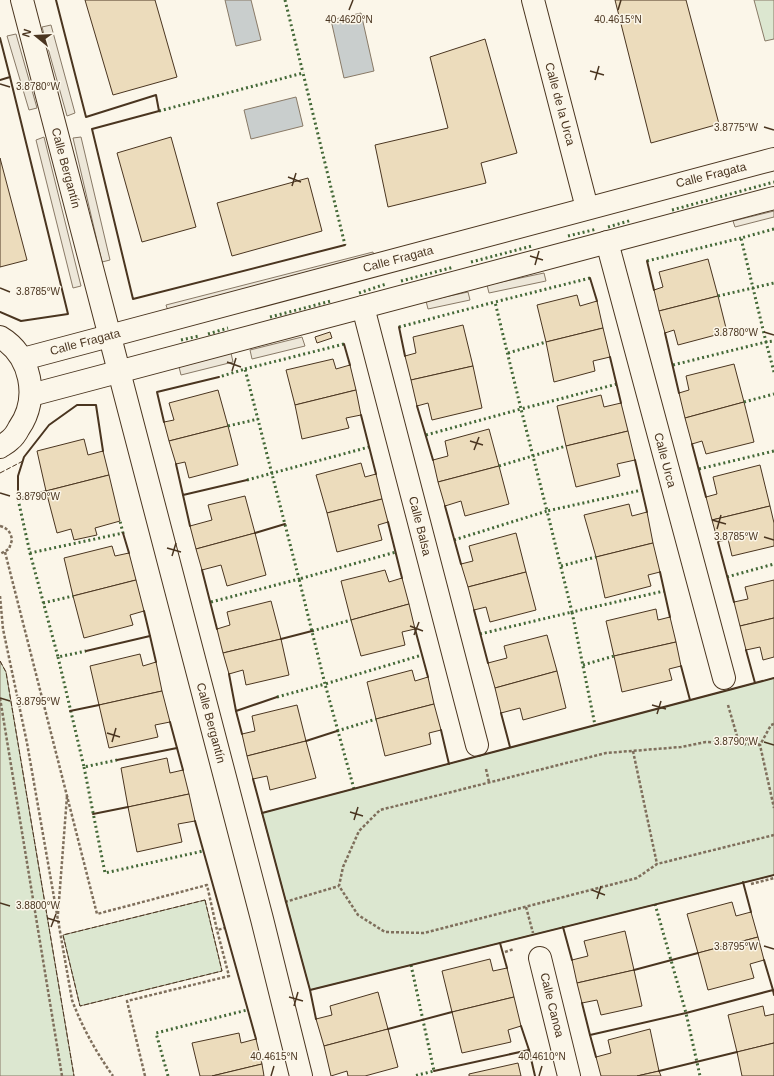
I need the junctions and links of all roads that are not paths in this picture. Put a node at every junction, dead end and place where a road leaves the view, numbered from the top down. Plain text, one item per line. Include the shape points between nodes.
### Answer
1 (22, 0) edge
2 (533, 0) edge
3 (774, 159) edge
4 (774, 198) edge
5 (587, 208) junction
6 (607, 242) junction
7 (363, 307) junction
8 (110, 336) junction
9 (0, 337) edge
10 (22, 359) junction
11 (119, 371) junction
12 (31, 394) junction
13 (0, 447) edge
14 (725, 688) road end
15 (477, 745) dead end
16 (537, 948) road end
17 (301, 1076) edge
18 (569, 1076) edge

1 - 8 street, Calle Bergantín
2 - 5 street, Calle de la Urca
3 - 5 street, Calle Fragata
4 - 6 street
5 - 8 street, Calle Fragata
6 - 7 street
6 - 14 street, Calle Urca
7 - 11 street
7 - 15 street, Calle Balsa
8 - 10 street, Calle Fragata
8 - 11 street, Calle Bergantín
9 - 10 street via 8,342
10 - 12 street via 29,376
11 - 12 street
11 - 17 street, Calle Bergantín
12 - 13 street via 26,419 11,440
16 - 18 street, Calle Canoa

